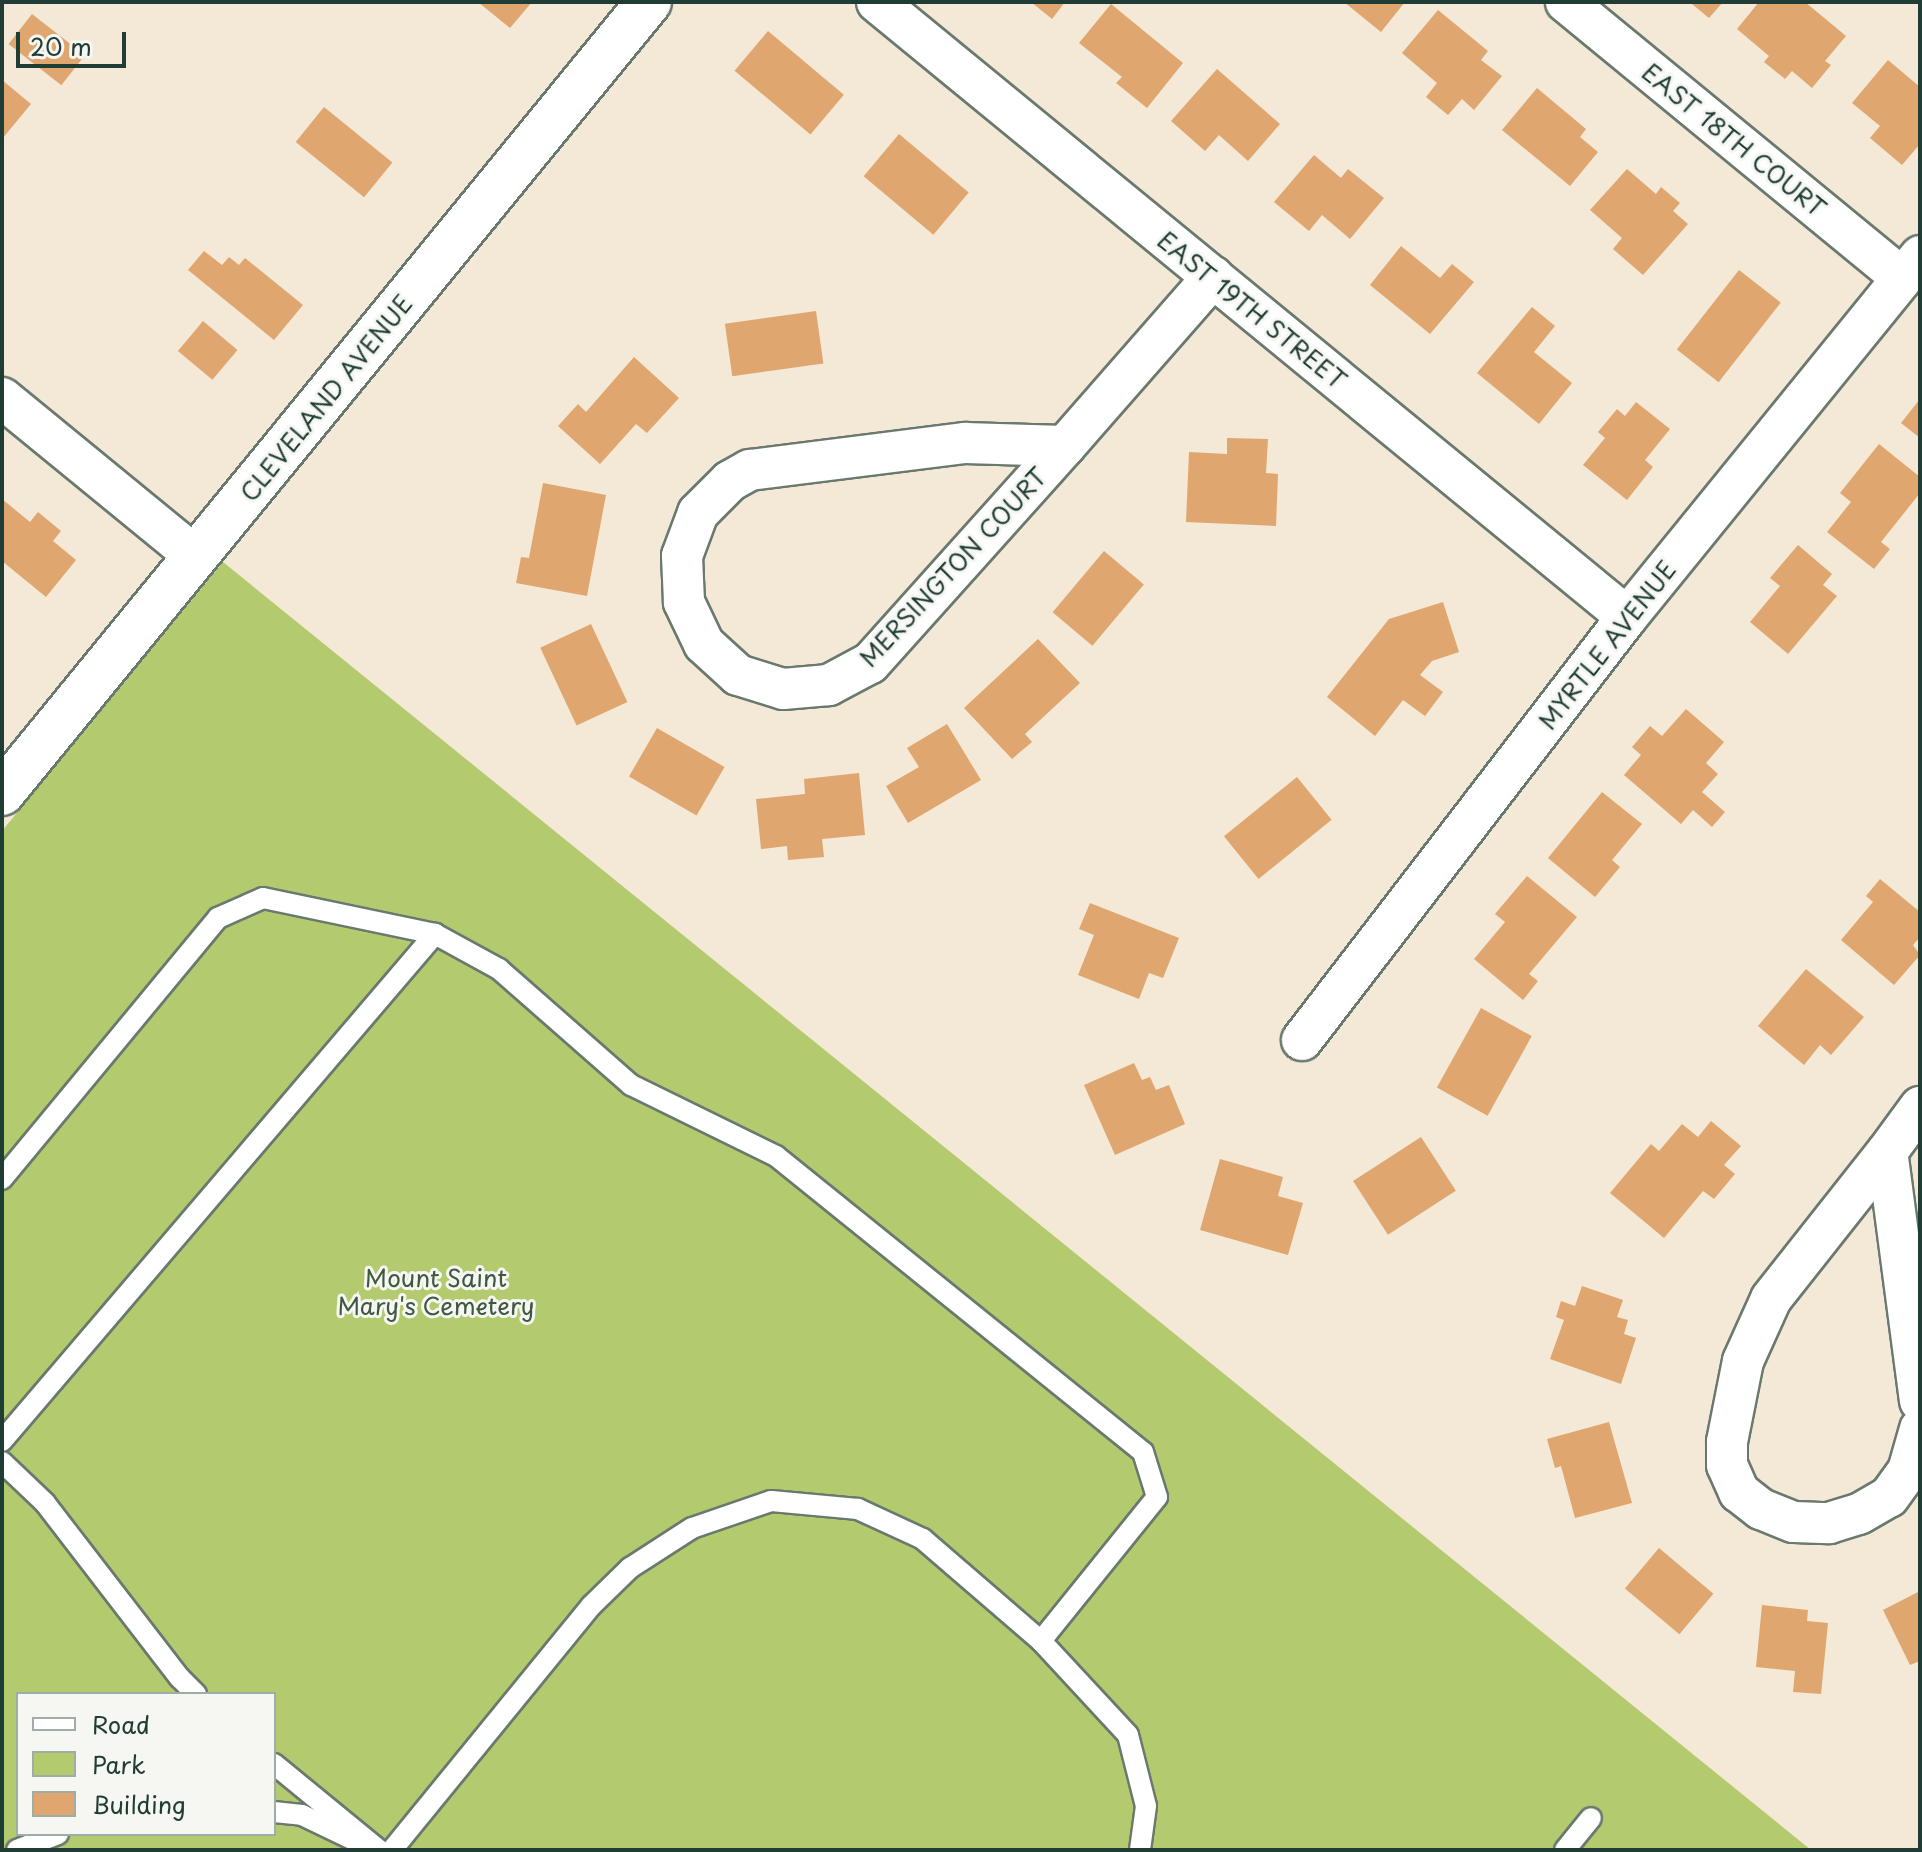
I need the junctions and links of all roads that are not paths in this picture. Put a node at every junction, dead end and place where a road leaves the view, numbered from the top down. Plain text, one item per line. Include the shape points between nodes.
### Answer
1 (649, 2) edge
2 (877, 2) edge
3 (1566, 2) edge
4 (1911, 267) edge
5 (1213, 277) junction
6 (2, 398) edge
7 (1065, 446) junction
8 (196, 557) junction
9 (1627, 617) junction
10 (2, 793) edge
11 (435, 934) junction
12 (1302, 1040) dead end
13 (1920, 1107) edge
14 (1887, 1152) junction
15 (2, 1179) edge
16 (1920, 1401) edge
17 (1920, 1429) edge
18 (2, 1441) edge
19 (2, 1462) edge
20 (1041, 1641) junction
21 (194, 1692) edge
22 (276, 1766) edge
23 (276, 1812) edge
24 (1591, 1818) dead end
25 (53, 1836) edge
26 (17, 1850) edge
27 (376, 1850) edge
28 (392, 1850) edge
29 (1140, 1850) edge
30 (1565, 1850) edge

1 - 8 main road, CLEVELAND AVENUE
2 - 5 street, EAST 19TH STREET
3 - 4 street, EAST 18TH COURT
4 - 9 street, MYRTLE AVENUE
5 - 7 street, MERSINGTON COURT
5 - 9 street, EAST 19TH STREET
6 - 8 street
7 - 7 street, MERSINGTON COURT via 965,443 750,470 713,496 688,534 681,579 691,623 719,661 760,684 806,689 851,676 870,663
8 - 10 main road, CLEVELAND AVENUE
9 - 12 street, MYRTLE AVENUE
11 - 15 lane via 263,898 218,918
11 - 18 lane
11 - 20 lane via 499,969 631,1085 776,1156 1143,1452 1157,1497
13 - 14 street
14 - 16 street
14 - 17 street via 1771,1299 1743,1361 1727,1465 1739,1492 1761,1509 1794,1522 1829,1523 1889,1497 1908,1471
19 - 21 lane via 45,1503
20 - 28 lane via 923,1539 858,1509 771,1501 692,1528 630,1568 591,1606
20 - 29 lane via 1128,1735 1146,1806
22 - 27 lane
23 - 27 lane via 302,1815
24 - 30 lane
25 - 26 lane

